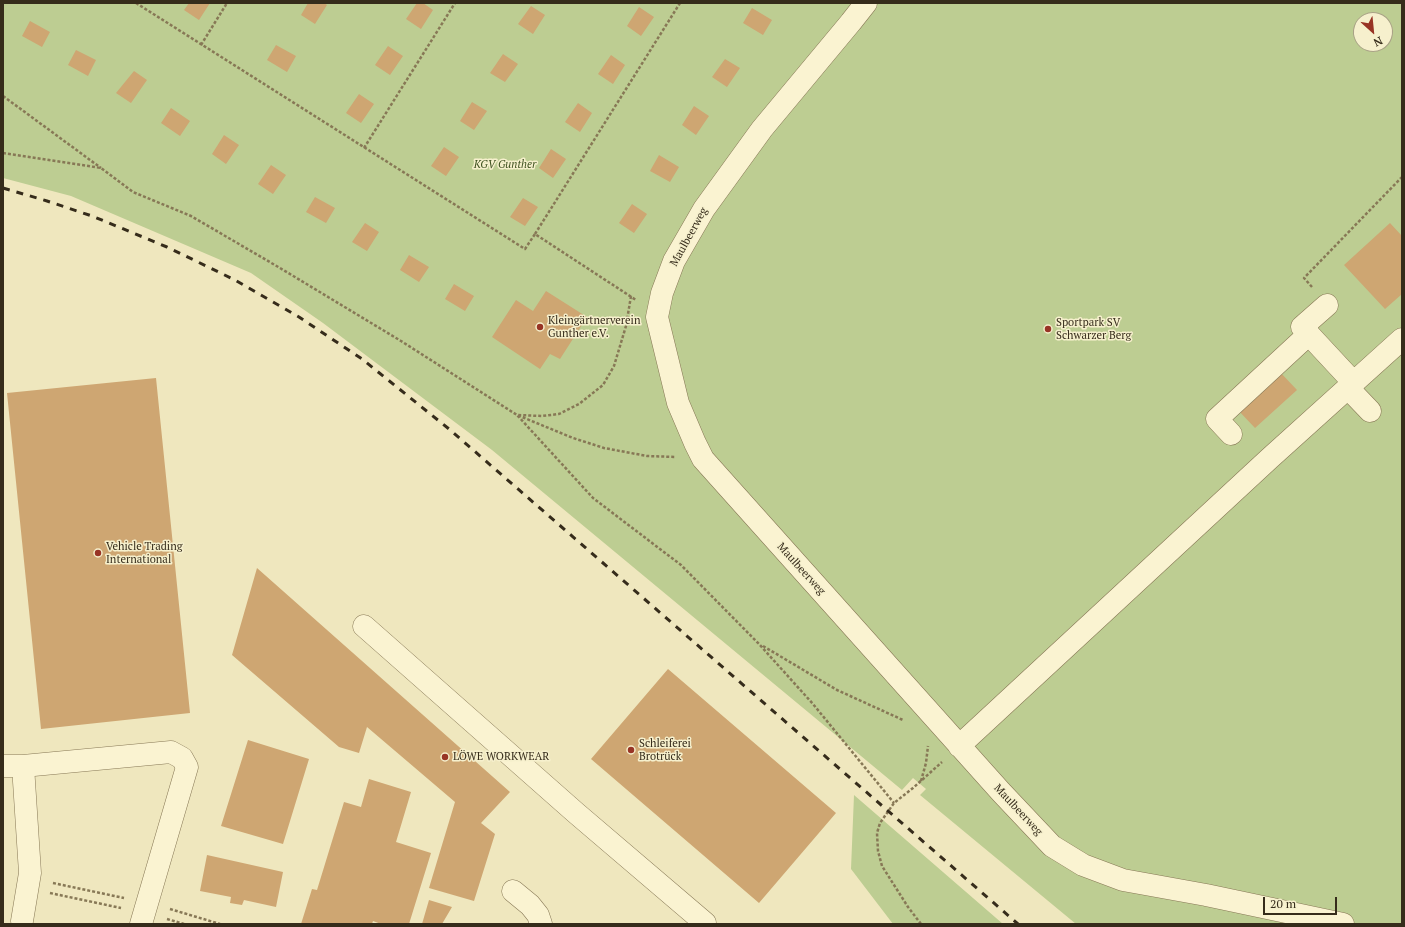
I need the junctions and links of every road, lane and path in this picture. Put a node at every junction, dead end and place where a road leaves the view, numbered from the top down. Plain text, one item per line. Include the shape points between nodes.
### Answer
1 (136, 3) edge
2 (227, 3) edge
3 (455, 3) edge
4 (680, 3) edge
5 (866, 3) edge
6 (201, 45) junction
7 (3, 96) edge
8 (364, 148) junction
9 (3, 153) edge
10 (101, 168) junction
11 (1402, 177) edge
12 (535, 234) junction
13 (631, 296) junction
14 (1327, 305) joint
15 (658, 317) junction
16 (1309, 334) junction
17 (1402, 339) edge
18 (1351, 386) junction
19 (1370, 411) dead end
20 (517, 415) junction
21 (1231, 434) dead end
22 (703, 459) junction
23 (364, 626) dead end
24 (759, 644) junction
25 (907, 722) dead end
26 (959, 746) junction
27 (13, 766) edge
28 (894, 803) junction
29 (28, 883) junction
30 (512, 891) dead end
31 (145, 913) edge
32 (20, 921) edge
33 (184, 924) edge
34 (220, 924) edge
35 (541, 924) edge
36 (707, 924) edge
37 (921, 924) edge
38 (1343, 924) edge

1 - 6 path
2 - 6 path
3 - 8 path
4 - 12 path
5 - 15 lane, Maulbeerweg via 762,128 704,209 674,260 662,293
6 - 8 path
7 - 10 path
8 - 12 path via 525,249
9 - 10 path
10 - 20 path via 132,192 191,216 259,256 401,341
11 - 14 path via 1304,278
12 - 13 path
13 - 15 path
13 - 20 path via 626,326 614,366 603,385 579,404 560,414
14 - 16 lane via 1302,327
15 - 22 lane, Maulbeerweg via 678,403
16 - 18 lane
16 - 21 lane via 1217,419
17 - 18 lane
18 - 19 lane
18 - 26 lane via 1264,463
20 - 22 path via 604,448 647,456
20 - 24 path via 593,498 681,565
22 - 26 lane, Maulbeerweg
23 - 36 lane via 576,813
24 - 25 path via 837,690
24 - 28 path via 813,704
26 - 28 path
26 - 38 lane, Maulbeerweg via 1052,846 1083,865 1122,880
27 - 29 lane
27 - 31 lane via 171,752 182,758 186,768
28 - 37 path via 880,823 877,833 878,850 882,866
29 - 31 path
29 - 31 path
29 - 32 lane
30 - 35 lane via 530,905
31 - 33 path
31 - 34 path

